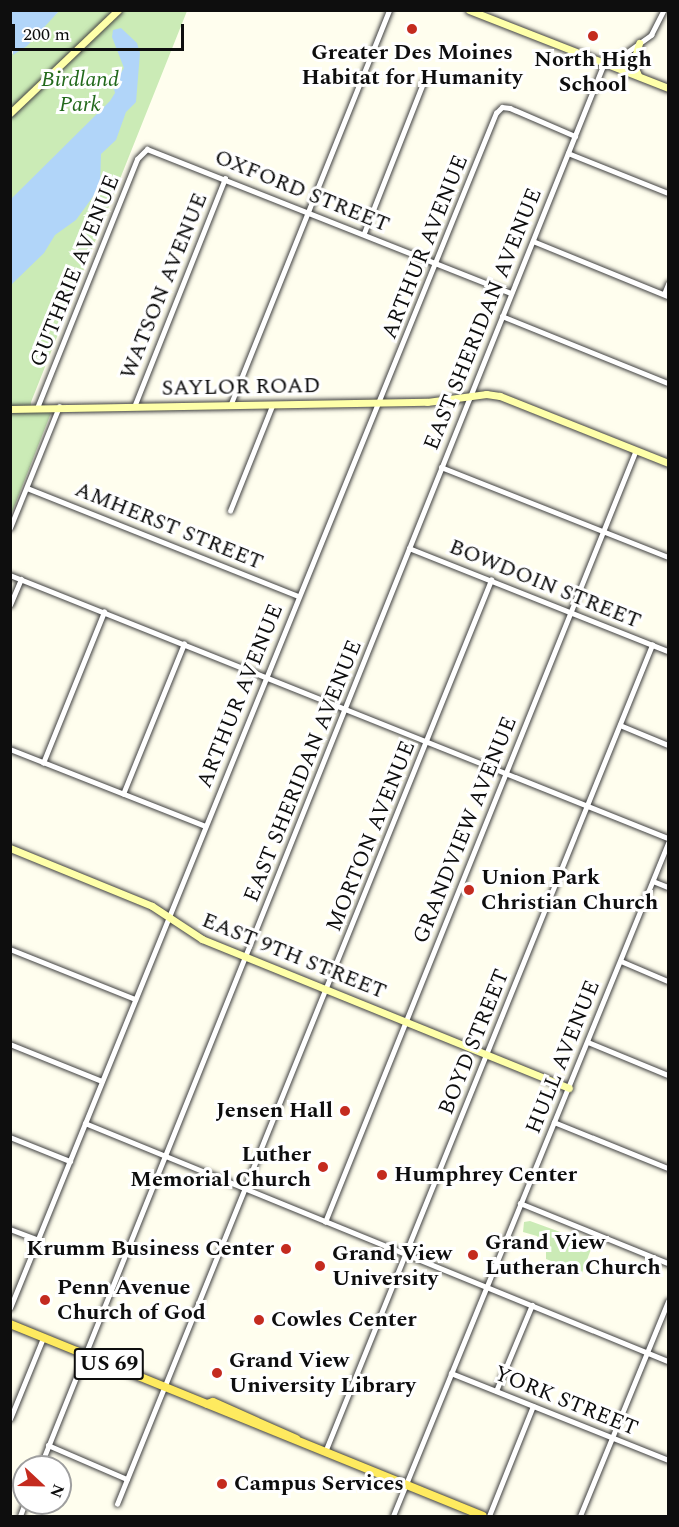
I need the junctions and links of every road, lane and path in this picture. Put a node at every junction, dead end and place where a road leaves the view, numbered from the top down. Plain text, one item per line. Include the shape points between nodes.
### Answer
1 (118, 10) edge
2 (389, 10) edge
3 (469, 10) edge
4 (664, 10) edge
5 (639, 44) junction
6 (606, 64) junction
7 (640, 77) junction
8 (424, 81) dead end
9 (669, 88) edge
10 (10, 113) edge
11 (575, 136) junction
12 (147, 149) joint
13 (568, 153) junction
14 (225, 178) junction
15 (669, 193) edge
16 (308, 211) junction
17 (364, 233) junction
18 (532, 241) junction
19 (436, 262) junction
20 (669, 284) edge
21 (512, 293) junction
22 (666, 295) edge
23 (502, 316) junction
24 (669, 383) edge
25 (471, 394) junction
26 (380, 403) junction
27 (230, 406) junction
28 (273, 406) junction
29 (59, 407) junction
30 (134, 407) junction
31 (38, 408) junction
32 (10, 409) edge
33 (636, 450) junction
34 (669, 463) edge
35 (441, 467) junction
36 (27, 488) junction
37 (230, 511) dead end
38 (10, 528) edge
39 (603, 531) junction
40 (409, 548) junction
41 (669, 557) edge
42 (10, 575) edge
43 (21, 579) junction
44 (491, 580) junction
45 (298, 596) junction
46 (10, 605) edge
47 (104, 612) junction
48 (572, 612) junction
49 (184, 644) junction
50 (652, 645) junction
51 (669, 651) edge
52 (266, 677) junction
53 (345, 709) junction
54 (620, 725) junction
55 (427, 741) junction
56 (669, 745) edge
57 (10, 749) edge
58 (43, 763) junction
59 (506, 773) junction
60 (123, 794) junction
61 (588, 806) junction
62 (205, 826) junction
63 (669, 837) edge
64 (669, 843) edge
65 (10, 848) edge
66 (653, 881) junction
67 (669, 887) edge
68 (169, 916) junction
69 (10, 949) edge
70 (247, 957) junction
71 (621, 961) junction
72 (669, 981) edge
73 (327, 989) junction
74 (135, 999) junction
75 (406, 1022) junction
76 (588, 1042) junction
77 (10, 1044) edge
78 (487, 1054) junction
79 (669, 1075) edge
80 (102, 1081) junction
81 (569, 1088) junction
82 (554, 1122) junction
83 (85, 1123) junction
84 (10, 1137) edge
85 (165, 1156) junction
86 (70, 1161) junction
87 (669, 1168) edge
88 (244, 1189) junction
89 (520, 1203) junction
90 (325, 1222) junction
91 (10, 1229) edge
92 (38, 1240) junction
93 (406, 1255) junction
94 (669, 1263) edge
95 (487, 1287) junction
96 (669, 1301) edge
97 (531, 1305) junction
98 (10, 1308) edge
99 (10, 1324) edge
100 (43, 1338) junction
101 (648, 1352) junction
102 (85, 1354) junction
103 (669, 1360) edge
104 (451, 1373) junction
105 (166, 1387) junction
106 (495, 1391) junction
107 (533, 1406) junction
108 (10, 1419) edge
109 (612, 1438) junction
110 (48, 1445) junction
111 (326, 1452) junction
112 (44, 1455) edge
113 (669, 1461) edge
114 (127, 1479) junction
115 (406, 1485) junction
116 (117, 1504) dead end
117 (393, 1516) edge
118 (483, 1516) edge
119 (489, 1516) edge
120 (580, 1516) edge

1 - 10 street
2 - 16 street
3 - 6 street
4 - 5 street via 656,29
5 - 6 street
5 - 7 street via 633,63
6 - 7 street
6 - 11 street, EAST SHERIDAN AVENUE
7 - 9 street
8 - 17 street
11 - 13 street, EAST SHERIDAN AVENUE
11 - 19 street, ARTHUR AVENUE via 502,107 496,113
12 - 14 street, OXFORD STREET
12 - 31 street, GUTHRIE AVENUE via 137,159
13 - 15 street
13 - 18 street, EAST SHERIDAN AVENUE
14 - 16 street, OXFORD STREET
14 - 30 street, WATSON AVENUE
16 - 17 street, OXFORD STREET
16 - 27 street
17 - 19 street, OXFORD STREET
18 - 21 street, EAST SHERIDAN AVENUE
18 - 22 street
19 - 21 street, OXFORD STREET
19 - 26 street, ARTHUR AVENUE
20 - 22 street
21 - 23 street, EAST SHERIDAN AVENUE
23 - 24 street
23 - 25 street, EAST SHERIDAN AVENUE
25 - 26 street, SAYLOR ROAD via 427,402
25 - 33 street, SAYLOR ROAD via 500,396
25 - 35 street, EAST SHERIDAN AVENUE
26 - 28 street, SAYLOR ROAD
26 - 45 street, ARTHUR AVENUE
27 - 28 street, SAYLOR ROAD
27 - 30 street, SAYLOR ROAD
28 - 37 street
29 - 30 street, SAYLOR ROAD
29 - 31 street, SAYLOR ROAD
29 - 36 street
31 - 32 street, SAYLOR ROAD
33 - 34 street, SAYLOR ROAD
33 - 39 street, GRANDVIEW AVENUE
35 - 39 street
35 - 40 street, EAST SHERIDAN AVENUE
36 - 38 street
36 - 45 street, AMHERST STREET
39 - 41 street
39 - 48 street, GRANDVIEW AVENUE
40 - 44 street, BOWDOIN STREET
40 - 53 street, EAST SHERIDAN AVENUE
42 - 43 street
43 - 46 street
43 - 47 street
44 - 48 street, BOWDOIN STREET
44 - 55 street, MORTON AVENUE
45 - 52 street, ARTHUR AVENUE
47 - 49 street
47 - 58 street
48 - 50 street, BOWDOIN STREET
48 - 59 street, GRANDVIEW AVENUE
49 - 52 street
49 - 60 street
50 - 51 street, BOWDOIN STREET
50 - 54 street, BOYD STREET
52 - 53 street
52 - 62 street, ARTHUR AVENUE
53 - 55 street
53 - 70 street, EAST SHERIDAN AVENUE
54 - 56 street
54 - 61 street, BOYD STREET
55 - 59 street
55 - 73 street, MORTON AVENUE
57 - 58 street
58 - 60 street
59 - 61 street
59 - 75 street, GRANDVIEW AVENUE
60 - 62 street
61 - 63 street
61 - 78 street, BOYD STREET
62 - 68 street, ARTHUR AVENUE
64 - 66 street, HULL AVENUE
65 - 68 street, EAST 9TH STREET via 145,902
66 - 67 street
66 - 71 street, HULL AVENUE
68 - 70 street, EAST 9TH STREET via 192,935
68 - 74 street, ARTHUR AVENUE
69 - 74 street
70 - 73 street, EAST 9TH STREET
70 - 85 street, EAST SHERIDAN AVENUE
71 - 72 street
71 - 76 street, HULL AVENUE
73 - 75 street, EAST 9TH STREET
73 - 88 street, MORTON AVENUE
74 - 80 street, ARTHUR AVENUE
75 - 78 street, EAST 9TH STREET
75 - 90 street, GRANDVIEW AVENUE
76 - 79 street
76 - 81 street, HULL AVENUE
77 - 80 street
78 - 81 street, EAST 9TH STREET
78 - 93 street, BOYD STREET
80 - 83 street, ARTHUR AVENUE
81 - 82 street, HULL AVENUE
82 - 87 street
82 - 89 street, HULL AVENUE
83 - 85 street
83 - 86 street, ARTHUR AVENUE
84 - 86 street
85 - 88 street
85 - 102 street, EAST SHERIDAN AVENUE
86 - 92 street, ARTHUR AVENUE
88 - 90 street
88 - 105 street, MORTON AVENUE
89 - 94 street
89 - 95 street, HULL AVENUE
90 - 93 street
91 - 92 street
92 - 98 street, ARTHUR AVENUE
93 - 95 street
93 - 111 street, BOYD STREET
95 - 97 street
95 - 104 street, HULL AVENUE
96 - 101 street
97 - 101 street
97 - 106 street
99 - 100 main road, US 69
100 - 102 main road, US 69
100 - 108 street
101 - 103 street
101 - 109 street
102 - 105 main road, US 69
102 - 110 street, EAST SHERIDAN AVENUE
104 - 106 street, YORK STREET
104 - 115 street, HULL AVENUE
105 - 111 main road, US 69
105 - 114 street, MORTON AVENUE
106 - 107 street, YORK STREET
107 - 109 street, YORK STREET
107 - 119 street
109 - 113 street, YORK STREET
109 - 120 street
110 - 112 street, EAST SHERIDAN AVENUE
110 - 114 street
111 - 115 main road, US 69
114 - 116 street, MORTON AVENUE
115 - 117 street, HULL AVENUE
115 - 118 main road, US 69

